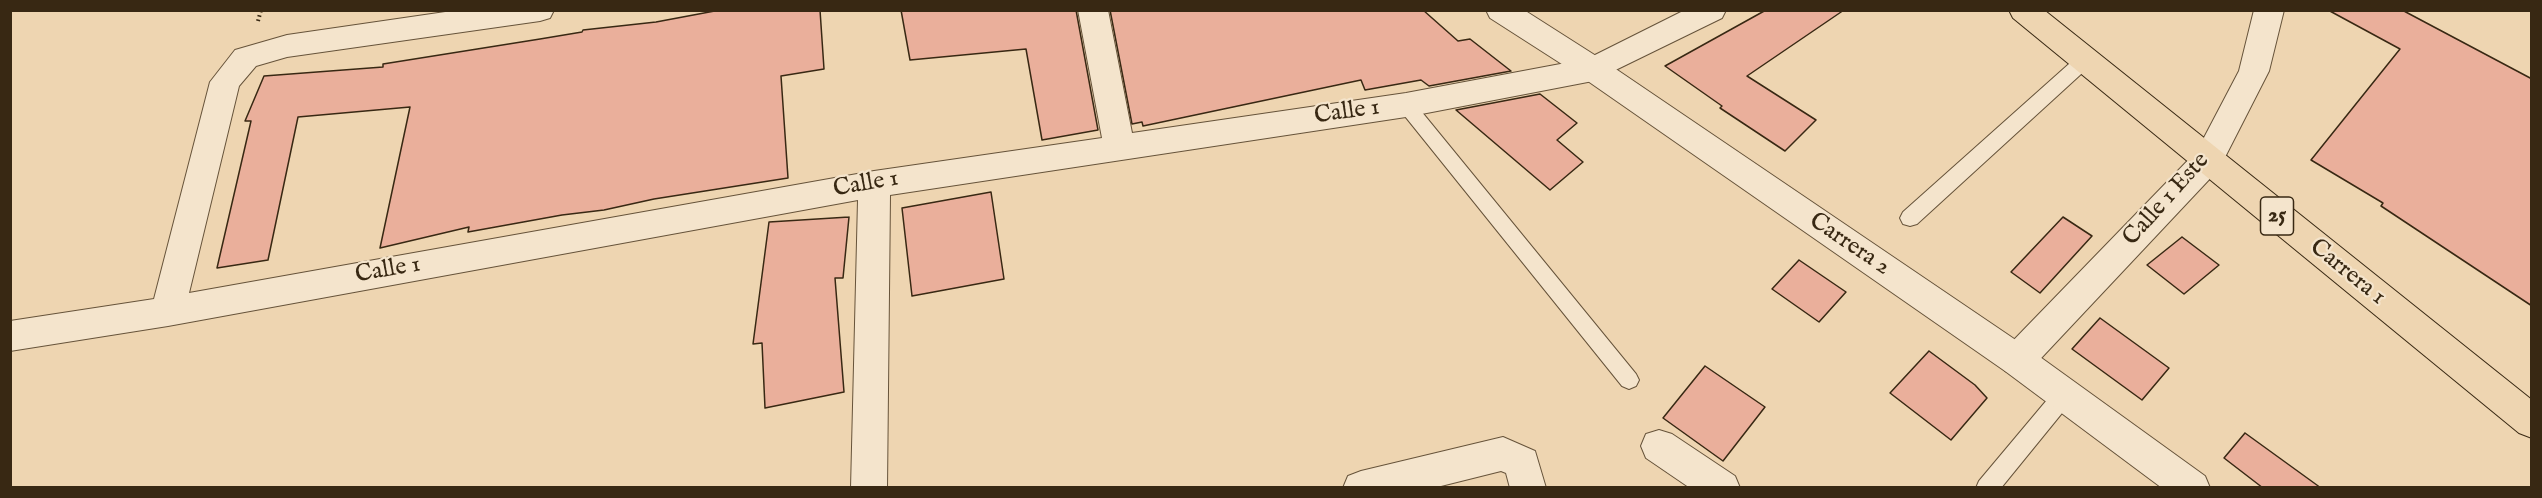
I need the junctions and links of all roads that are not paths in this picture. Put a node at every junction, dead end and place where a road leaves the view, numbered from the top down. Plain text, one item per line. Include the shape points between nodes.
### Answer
1 (540, 10) edge
2 (1094, 10) edge
3 (1500, 10) edge
4 (1712, 10) edge
5 (2023, 10) edge
6 (2269, 10) edge
7 (2085, 60) junction
8 (1593, 69) junction
9 (1406, 105) junction
10 (1119, 146) junction
11 (2208, 160) junction
12 (874, 184) junction
13 (1910, 218) dead end
14 (168, 311) junction
15 (10, 336) edge
16 (2017, 360) junction
17 (1629, 380) dead end
18 (2064, 395) junction
19 (2532, 422) edge
20 (1659, 446) dead end
21 (1525, 475) edge
22 (869, 488) edge
23 (1361, 488) edge
24 (1722, 488) edge
25 (1987, 488) edge
26 (2192, 488) edge

1 - 14 street via 287,46 246,58 225,82
2 - 10 street
3 - 8 street, Carrera 2
4 - 8 street, Calle 1
5 - 7 main road, Carrera 1 / 25
6 - 11 street, Calle 1 Este via 2254,71
7 - 11 main road, Carrera 1 / 25
7 - 13 lane
8 - 9 street, Calle 1
8 - 16 street, Carrera 2
9 - 10 street, Calle 1
9 - 17 lane
10 - 12 street, Calle 1
11 - 16 street, Calle 1 Este
11 - 19 main road, Carrera 1 / 25
12 - 14 street, Calle 1
12 - 22 street
14 - 15 street, Calle 1
16 - 18 street, Carrera 2
18 - 25 lane
18 - 26 street, Carrera 2
20 - 24 street
21 - 23 street via 1503,454

